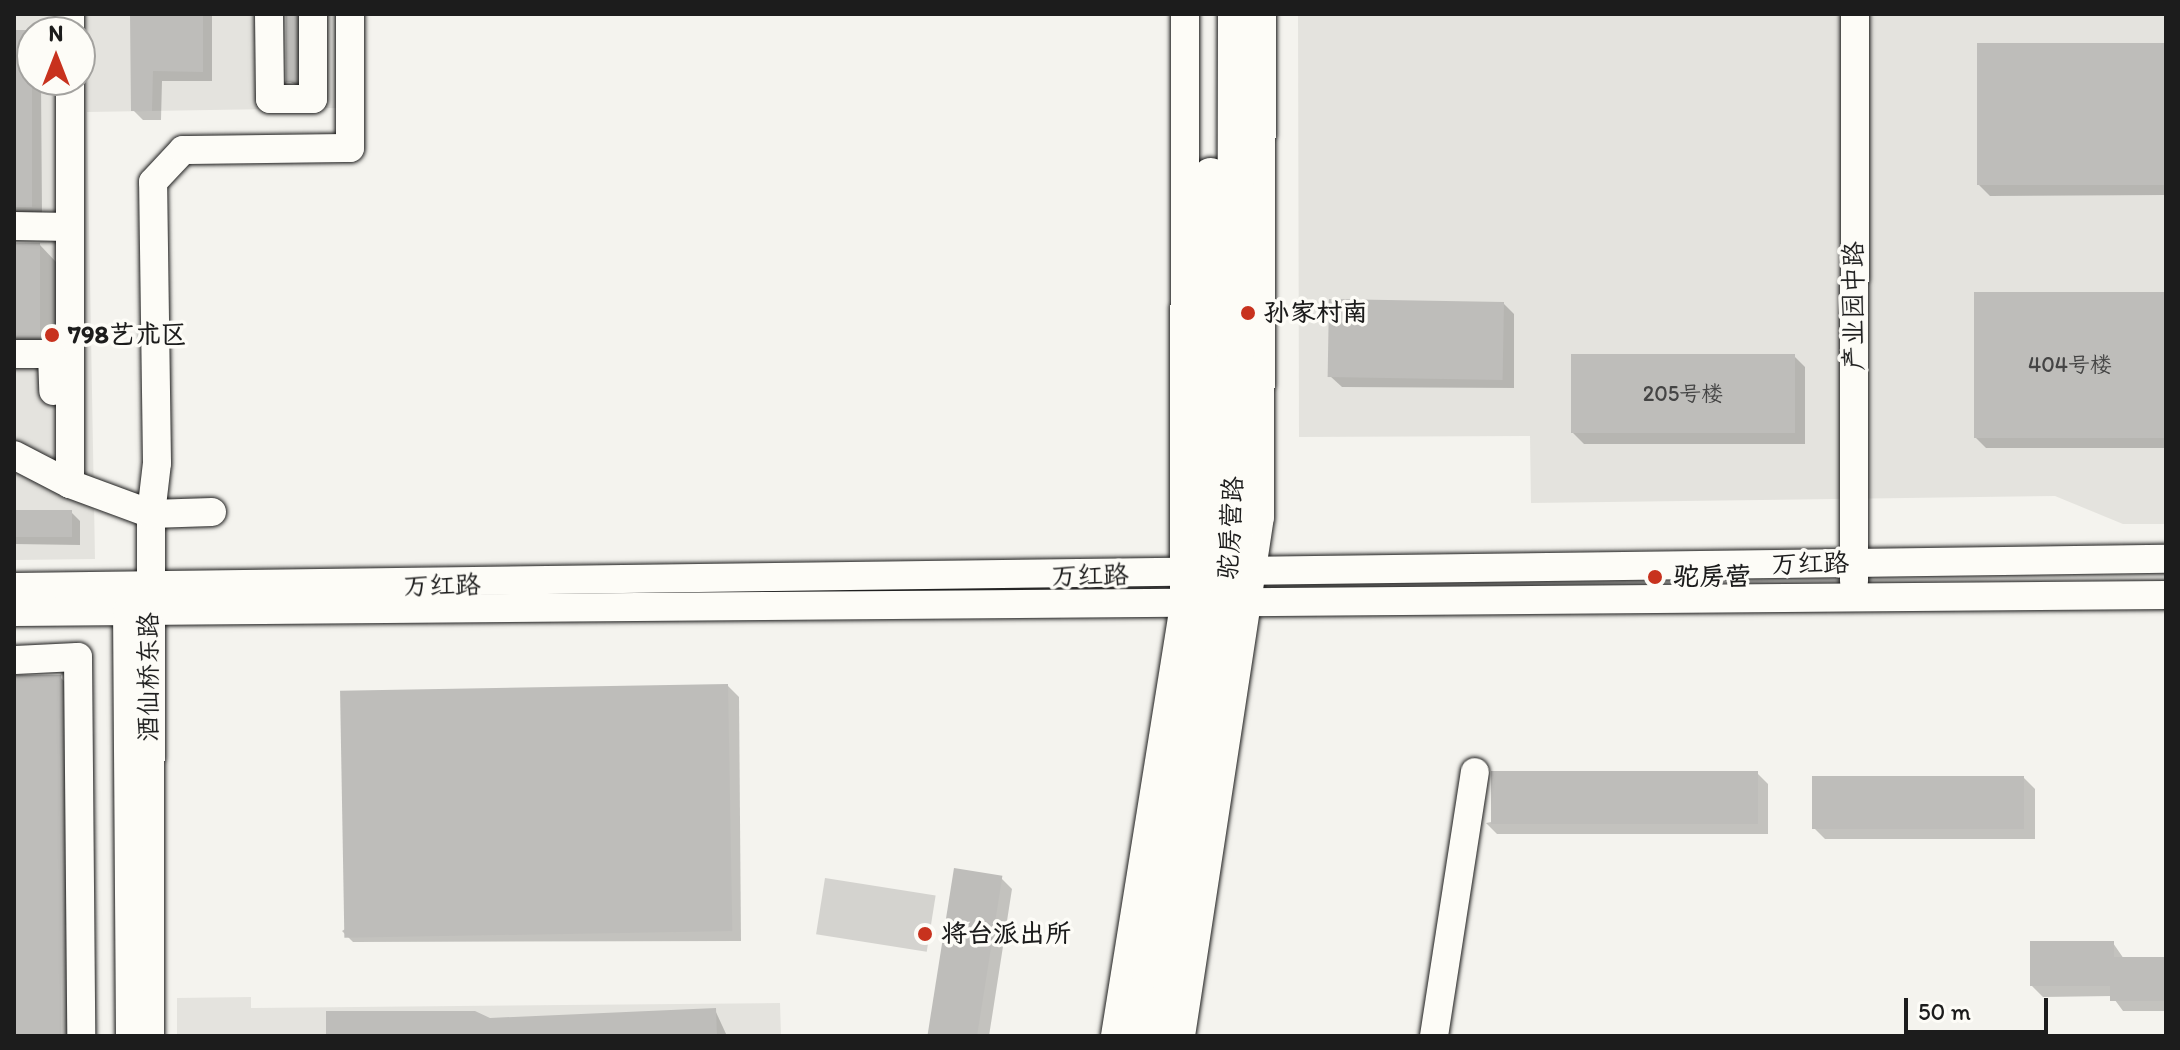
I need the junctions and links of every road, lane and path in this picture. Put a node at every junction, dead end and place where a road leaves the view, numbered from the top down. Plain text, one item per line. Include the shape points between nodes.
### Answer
1 (269, 14) edge
2 (313, 14) edge
3 (350, 14) edge
4 (1185, 14) edge
5 (1213, 14) edge
6 (1236, 14) edge
7 (1262, 14) edge
8 (1855, 14) edge
9 (70, 96) edge
10 (14, 226) edge
11 (70, 227) junction
12 (14, 354) edge
13 (53, 406) dead end
14 (14, 455) edge
15 (70, 484) junction
16 (212, 512) dead end
17 (151, 514) junction
18 (2166, 559) edge
19 (1854, 564) junction
20 (14, 587) edge
21 (1217, 589) junction
22 (2166, 595) edge
23 (1854, 597) junction
24 (142, 603) junction
25 (14, 612) edge
26 (14, 660) edge
27 (1475, 772) dead end
28 (81, 1036) edge
29 (130, 1036) edge
30 (150, 1036) edge
31 (1115, 1036) edge
32 (1138, 1036) edge
33 (1160, 1036) edge
34 (1181, 1036) edge
35 (1434, 1036) edge

1 - 2 street via 270,99 313,99
3 - 17 street via 350,148 183,150 153,182 157,463
4 - 21 street
5 - 21 main road, 驼房营路
6 - 21 main road, 驼房营路
7 - 21 street
8 - 19 street, 产业园中路
9 - 11 street
10 - 11 street
11 - 15 street
12 - 13 street via 52,354
14 - 15 street
15 - 17 street
16 - 17 street
17 - 24 street
18 - 19 street, 万红路
19 - 21 street, 万红路
19 - 23 street, 产业园中路
20 - 24 street, 万红路
21 - 23 street, 万红路
21 - 24 street, 万红路
21 - 31 street
21 - 32 street, 驼房营路
21 - 33 street, 驼房营路
21 - 34 street
22 - 23 street, 万红路
24 - 25 street, 万红路
24 - 29 street, 酒仙桥东路
24 - 30 street, 酒仙桥东路
26 - 28 street via 78,657
27 - 35 street

